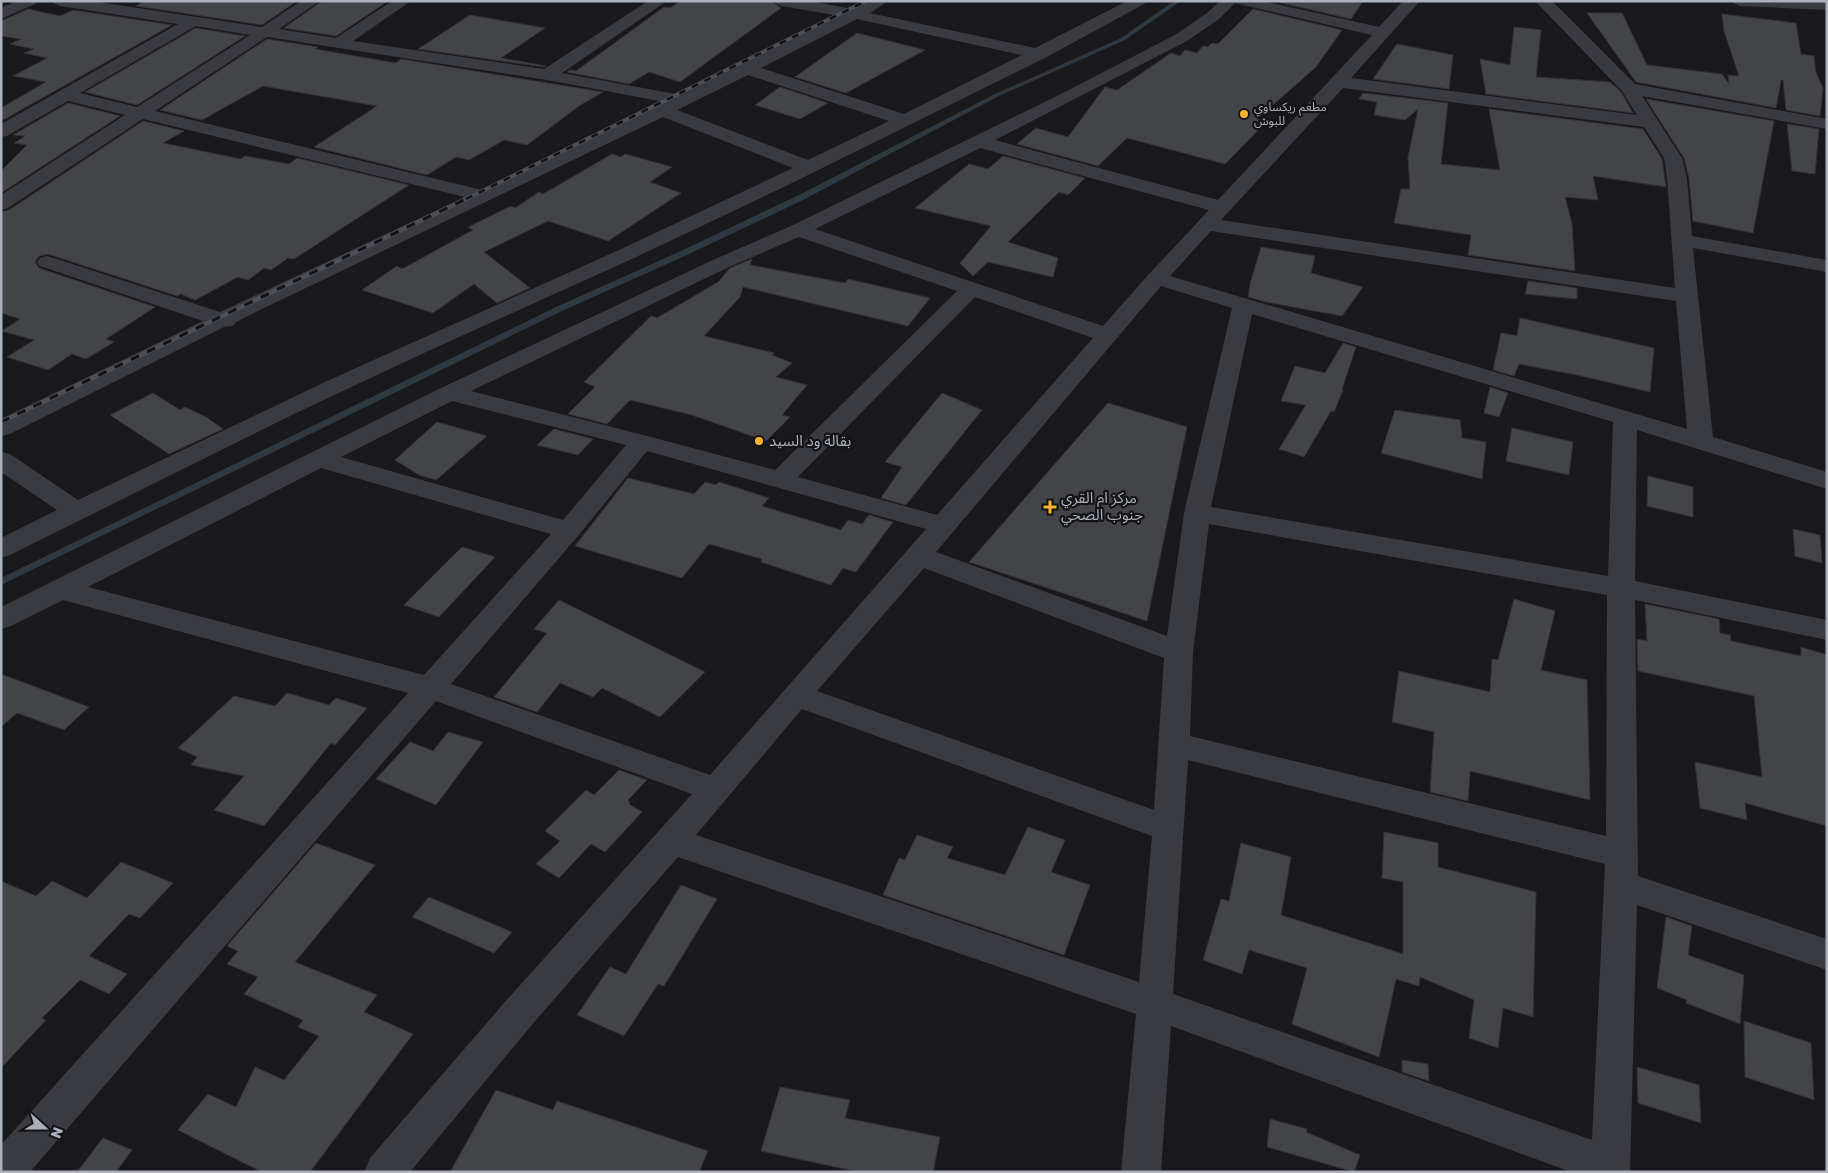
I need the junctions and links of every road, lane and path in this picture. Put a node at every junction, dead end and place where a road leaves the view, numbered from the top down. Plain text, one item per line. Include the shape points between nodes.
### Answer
1 (30, 1) edge
2 (60, 1) edge
3 (312, 1) edge
4 (403, 1) edge
5 (658, 1) edge
6 (782, 1) edge
7 (880, 1) edge
8 (1139, 1) edge
9 (1229, 1) edge
10 (1241, 1) edge
11 (1412, 1) edge
12 (1543, 1) edge
13 (1740, 1) edge
14 (1827, 5) edge
15 (1, 14) edge
16 (856, 14) junction
17 (194, 21) junction
18 (263, 32) junction
19 (1383, 33) junction
20 (339, 43) junction
21 (1039, 54) junction
22 (746, 69) junction
23 (548, 75) junction
24 (1340, 82) junction
25 (1629, 88) junction
26 (65, 96) junction
27 (682, 100) junction
28 (662, 110) junction
29 (140, 112) junction
30 (904, 120) junction
31 (1649, 122) junction
32 (1827, 124) edge
33 (1, 132) edge
34 (977, 141) junction
35 (808, 167) junction
36 (484, 196) junction
37 (1, 204) edge
38 (1214, 216) junction
39 (798, 230) junction
40 (1682, 240) junction
41 (47, 262) dead end
42 (1827, 266) edge
43 (1156, 278) junction
44 (971, 289) junction
45 (1686, 296) junction
46 (1243, 306) junction
47 (224, 321) junction
48 (1107, 336) junction
49 (449, 393) junction
50 (1625, 418) junction
51 (4, 426) edge
52 (642, 442) junction
53 (1701, 443) junction
54 (319, 459) junction
55 (1, 460) edge
56 (780, 480) junction
57 (1827, 481) edge
58 (77, 510) junction
59 (1197, 513) junction
60 (943, 525) junction
61 (569, 530) junction
62 (1, 549) edge
63 (919, 556) junction
64 (1621, 588) junction
65 (59, 589) junction
66 (1, 619) edge
67 (1827, 630) edge
68 (1179, 652) junction
69 (428, 687) junction
70 (796, 695) junction
71 (1173, 744) junction
72 (716, 790) junction
73 (1169, 829) junction
74 (672, 841) junction
75 (1621, 870) junction
76 (1827, 955) edge
77 (1156, 1004) junction
78 (1610, 1169) edge
79 (4, 1172) edge
80 (384, 1172) edge
81 (1141, 1172) edge

1 - 15 street
2 - 17 street
3 - 18 street
4 - 20 street
5 - 23 street
6 - 16 street
7 - 16 street
8 - 21 street
9 - 34 street via 1181,38
10 - 19 street
11 - 19 street
12 - 25 street
13 - 14 street
16 - 21 street
16 - 22 street
17 - 18 street
17 - 26 street
18 - 20 street
18 - 29 street
19 - 24 street
20 - 23 street
21 - 30 street
22 - 27 street
22 - 30 street
23 - 27 street
24 - 31 street
24 - 38 street
25 - 31 street
25 - 32 street
26 - 29 street
26 - 33 street
27 - 28 street
28 - 35 street
28 - 36 street
29 - 36 street
29 - 37 street
30 - 35 street
31 - 40 street via 1673,158
34 - 38 street
34 - 39 street
35 - 58 street via 661,238 385,362
36 - 47 street
38 - 43 street
38 - 45 street
39 - 44 street
39 - 49 street
40 - 42 street
40 - 45 street
41 - 47 street
43 - 46 street
43 - 48 street
44 - 48 street
44 - 56 street
45 - 53 street
46 - 50 street
46 - 59 street
47 - 51 street
48 - 60 street
49 - 52 street
49 - 54 street
50 - 53 street
50 - 64 street
52 - 56 street
52 - 61 street
53 - 57 street
54 - 61 street
54 - 65 street
55 - 58 street
56 - 60 street
58 - 62 street
59 - 64 street
59 - 68 street
60 - 63 street
61 - 69 street
63 - 68 street
63 - 70 street
64 - 67 street
64 - 75 street
65 - 66 street
65 - 69 street
68 - 71 street
69 - 72 street
69 - 79 street
70 - 72 street
70 - 73 street
71 - 73 street
71 - 75 street
72 - 74 street
73 - 77 street
74 - 77 street
74 - 80 street via 517,1015
75 - 76 street
75 - 78 street
77 - 78 street
77 - 81 street

